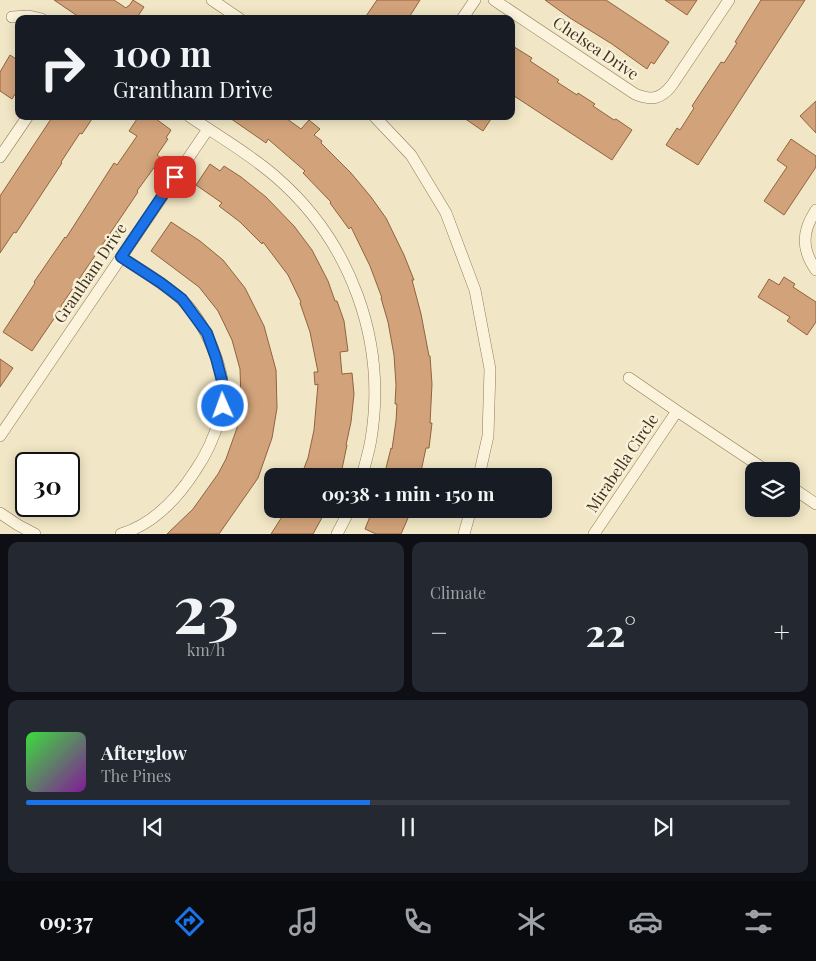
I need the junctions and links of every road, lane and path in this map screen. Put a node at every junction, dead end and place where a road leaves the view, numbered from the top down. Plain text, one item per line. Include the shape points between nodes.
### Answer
1 (212, 0) edge
2 (475, 0) edge
3 (494, 0) edge
4 (729, 0) edge
5 (234, 15) edge
6 (465, 15) edge
7 (12, 17) dead end
8 (15, 17) edge
9 (25, 120) edge
10 (195, 120) edge
11 (378, 120) edge
12 (208, 129) junction
13 (0, 157) edge
14 (816, 210) edge
15 (121, 257) junction
16 (816, 270) edge
17 (629, 378) dead end
18 (677, 411) junction
19 (0, 436) edge
20 (754, 462) edge
21 (364, 468) edge
22 (481, 468) edge
23 (800, 494) edge
24 (816, 504) edge
25 (0, 513) edge
26 (345, 518) edge
27 (468, 518) edge
28 (35, 534) edge
29 (121, 534) edge
30 (337, 534) edge
31 (464, 534) edge
32 (594, 534) edge

1 - 5 street
2 - 6 street
3 - 4 street, Chelsea Drive via 636,94 652,98 660,96 672,85
7 - 8 street
9 - 13 street
10 - 12 street
11 - 22 street via 411,155 446,213 475,290 490,369 488,436
12 - 15 street, Grantham Drive
12 - 21 street via 259,163 292,192 319,222 349,272 363,311 374,370 373,422
14 - 16 street via 808,225 805,246
15 - 19 street, Grantham Drive
15 - 29 street via 182,299 207,333 222,381 223,406 204,458 174,501 154,517
17 - 18 street, Mirabella Circle
18 - 20 street, Mirabella Circle
18 - 32 street, Mirabella Circle
23 - 24 street
25 - 28 street
26 - 30 street
27 - 31 street

